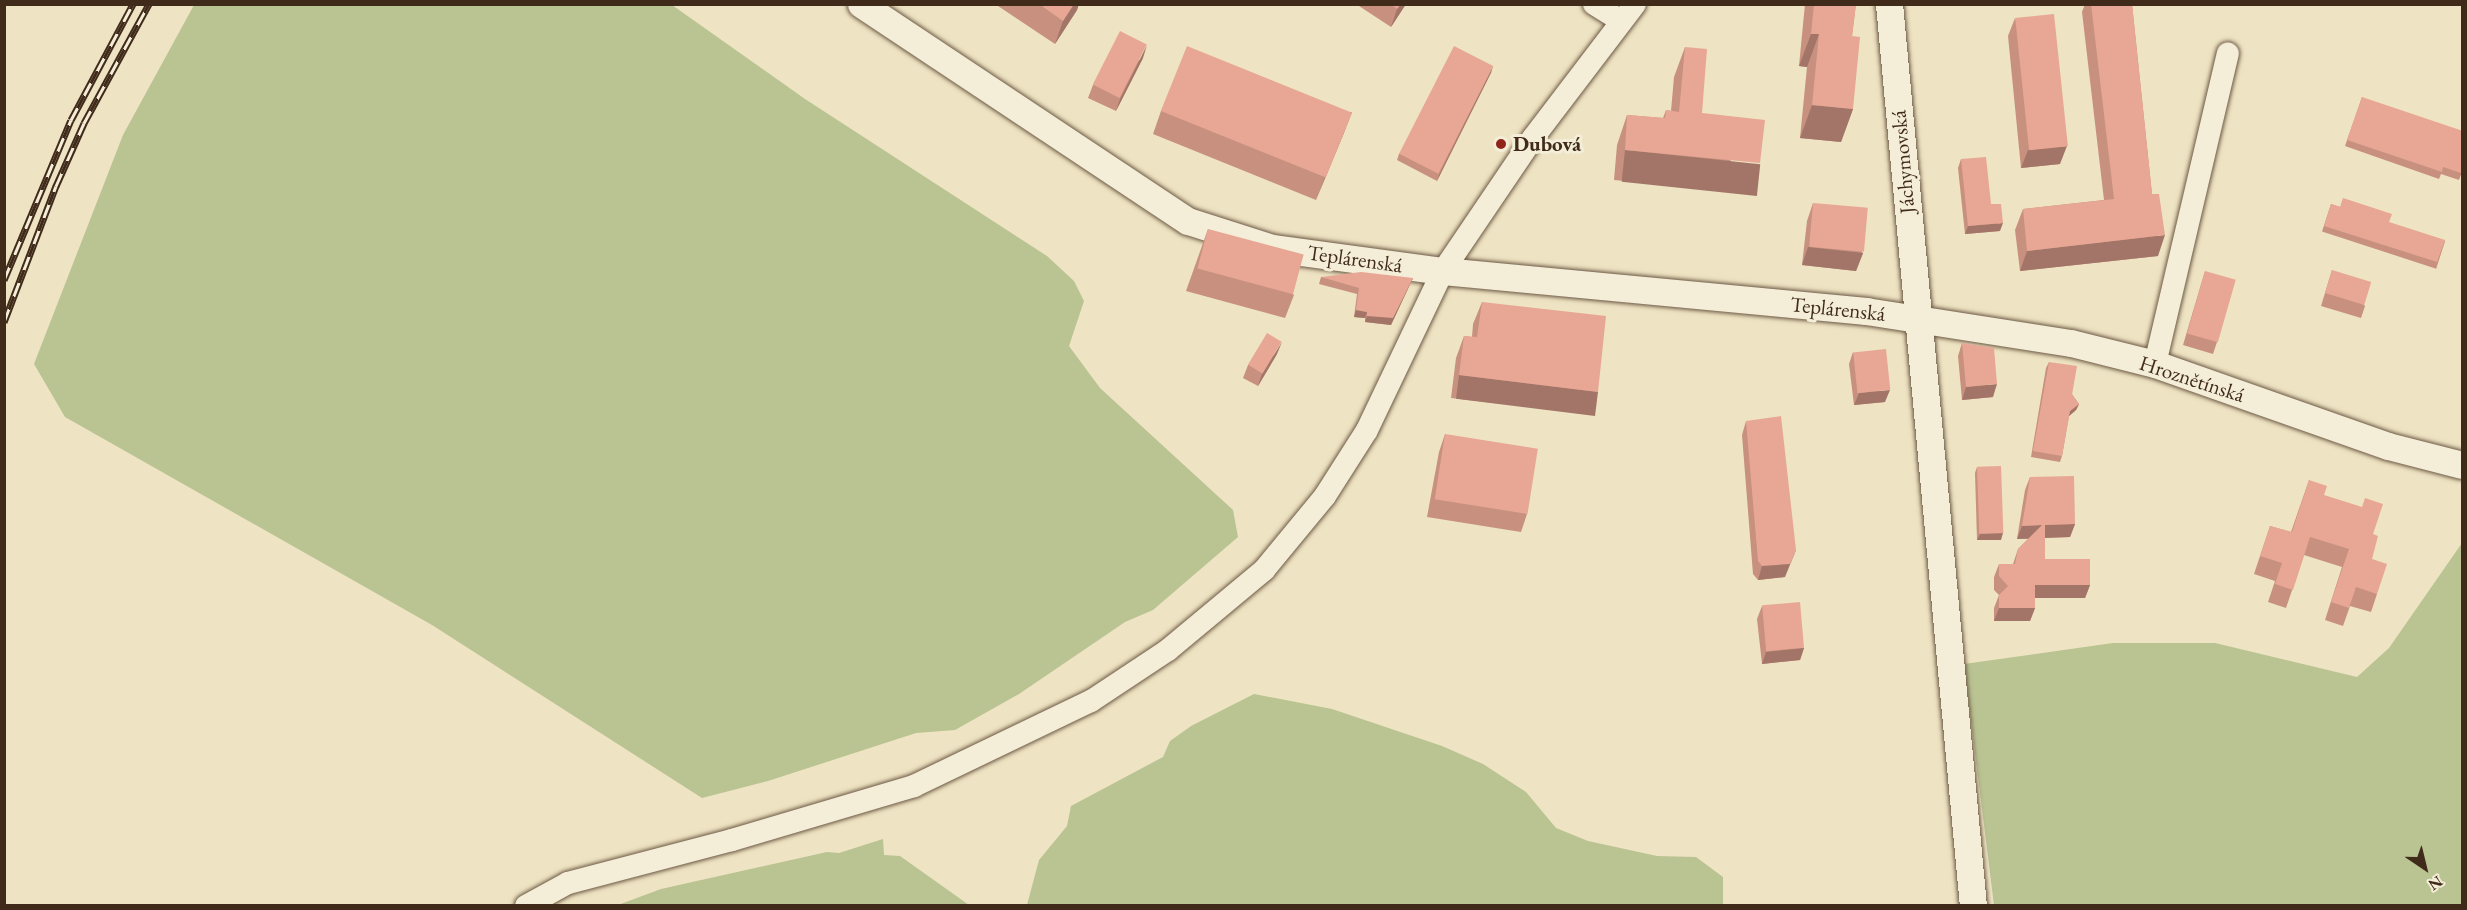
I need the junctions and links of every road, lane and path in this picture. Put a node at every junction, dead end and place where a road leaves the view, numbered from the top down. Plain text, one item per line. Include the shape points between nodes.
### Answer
1 (861, 4) edge
2 (1594, 4) edge
3 (1889, 4) edge
4 (1628, 13) edge
5 (2228, 53) dead end
6 (1443, 271) junction
7 (1916, 319) junction
8 (2155, 364) junction
9 (2463, 465) edge
10 (526, 906) edge
11 (1973, 906) edge

1 - 6 street, Teplárenská via 1188,220 1272,248
2 - 4 street
3 - 7 street, Jáchymovská
4 - 6 street via 1533,138
5 - 8 street
6 - 7 street, Teplárenská
6 - 10 street via 1367,430 1325,496 1264,570 1168,650 1091,701 914,786 568,883
7 - 8 street, Hroznětínská via 2071,344
7 - 11 street, Jáchymovská
8 - 9 street, Hroznětínská via 2388,446

